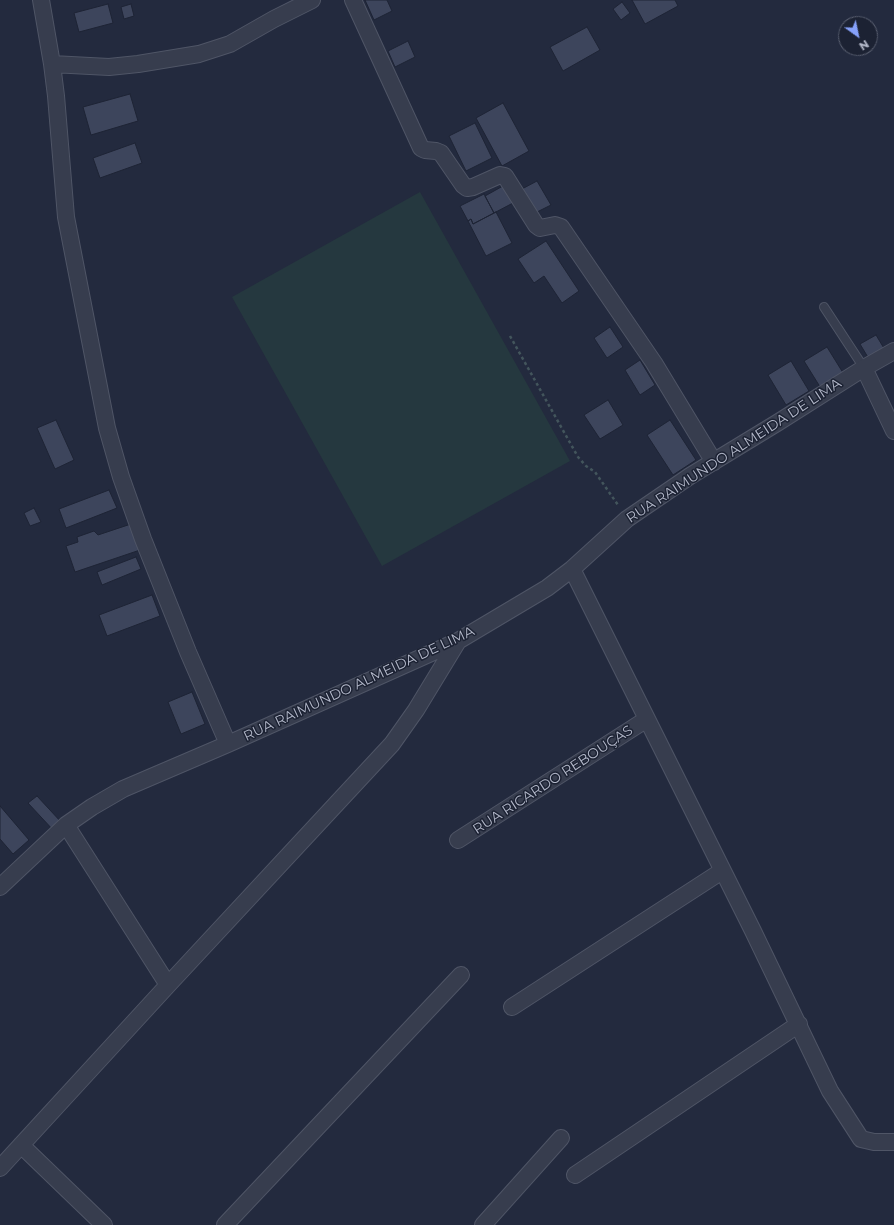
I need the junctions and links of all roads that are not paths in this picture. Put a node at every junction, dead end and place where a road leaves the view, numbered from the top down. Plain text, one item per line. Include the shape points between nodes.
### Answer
1 (41, 0) edge
2 (312, 0) edge
3 (352, 0) edge
4 (52, 64) junction
5 (824, 307) dead end
6 (894, 351) edge
7 (864, 368) junction
8 (894, 431) edge
9 (714, 462) junction
10 (572, 569) junction
11 (458, 641) junction
12 (647, 719) junction
13 (228, 744) junction
14 (66, 825) junction
15 (458, 840) dead end
16 (722, 871) junction
17 (0, 887) edge
18 (461, 975) dead end
19 (168, 985) junction
20 (512, 1007) dead end
21 (799, 1024) junction
22 (561, 1138) dead end
23 (894, 1142) edge
24 (21, 1145) junction
25 (0, 1168) edge
26 (575, 1175) dead end
27 (104, 1225) edge
28 (225, 1225) edge
29 (483, 1225) edge

1 - 4 street
2 - 4 street via 230,44 199,54 109,68
3 - 9 street via 421,148 441,153 467,188 500,175 505,176 536,225 540,228 555,225 561,227 654,363
4 - 13 street via 66,217 107,428 143,539
5 - 7 lane
6 - 7 street, RUA RAIMUNDO ALMEIDA DE LIMA
7 - 8 street
7 - 9 street, RUA RAIMUNDO ALMEIDA DE LIMA
9 - 10 street, RUA RAIMUNDO ALMEIDA DE LIMA via 627,519
10 - 11 street, RUA RAIMUNDO ALMEIDA DE LIMA via 547,588
10 - 12 street
11 - 13 street, RUA RAIMUNDO ALMEIDA DE LIMA
11 - 19 street via 392,744
12 - 15 street, RUA RICARDO REBOUÇAS
12 - 16 street
13 - 14 street, RUA RAIMUNDO ALMEIDA DE LIMA via 123,789
14 - 17 street, RUA RAIMUNDO ALMEIDA DE LIMA
14 - 19 street
16 - 20 street
16 - 21 street
18 - 28 street
19 - 24 street
21 - 23 street via 830,1091 861,1139
21 - 26 street
22 - 29 street
24 - 25 street
24 - 27 street

